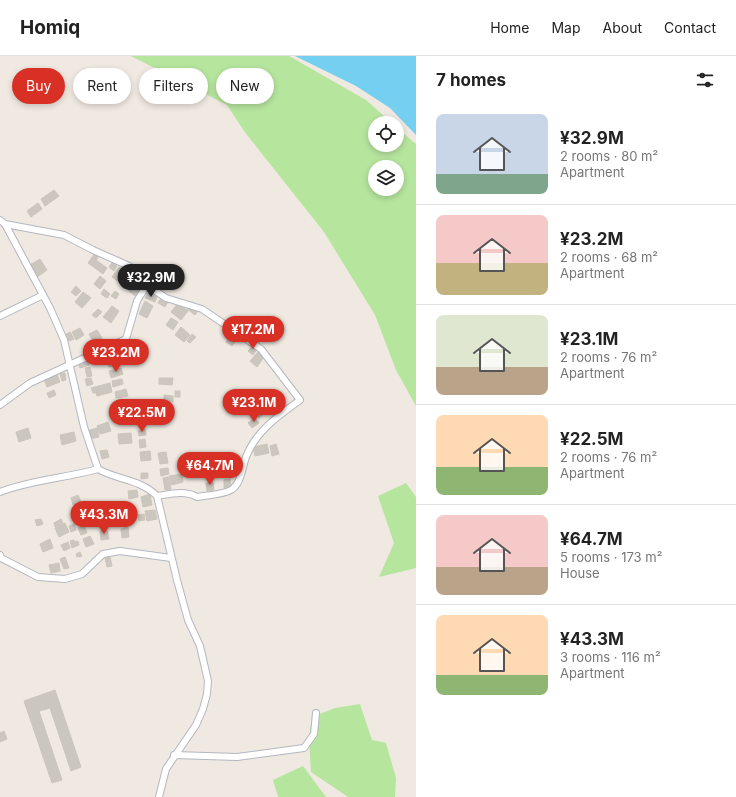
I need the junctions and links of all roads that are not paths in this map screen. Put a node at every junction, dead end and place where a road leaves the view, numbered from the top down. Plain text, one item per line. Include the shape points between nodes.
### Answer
1 (2, 222) edge
2 (147, 285) junction
3 (43, 295) junction
4 (0, 316) edge
5 (69, 364) junction
6 (0, 406) edge
7 (98, 469) junction
8 (0, 492) edge
9 (157, 496) junction
10 (0, 555) edge
11 (171, 558) junction
12 (316, 713) dead end
13 (174, 756) junction
14 (159, 797) edge

1 - 2 street via 64,235 129,266 142,276
1 - 3 street
2 - 5 street via 137,301 126,339
2 - 9 street via 166,298 202,309 261,349 300,400 258,435 246,457 238,483 230,490 198,497 192,493
3 - 4 street
3 - 5 street via 64,340
5 - 6 street via 30,383
5 - 7 street via 84,426
7 - 8 street via 14,486
7 - 9 street via 107,475 141,484
9 - 11 street
10 - 11 street via 1,558 38,577 66,579 82,574 103,554 120,551
11 - 13 street via 188,620 200,646 208,681 205,702 196,725
12 - 13 street via 314,734 304,748 237,757
13 - 14 street via 166,769

